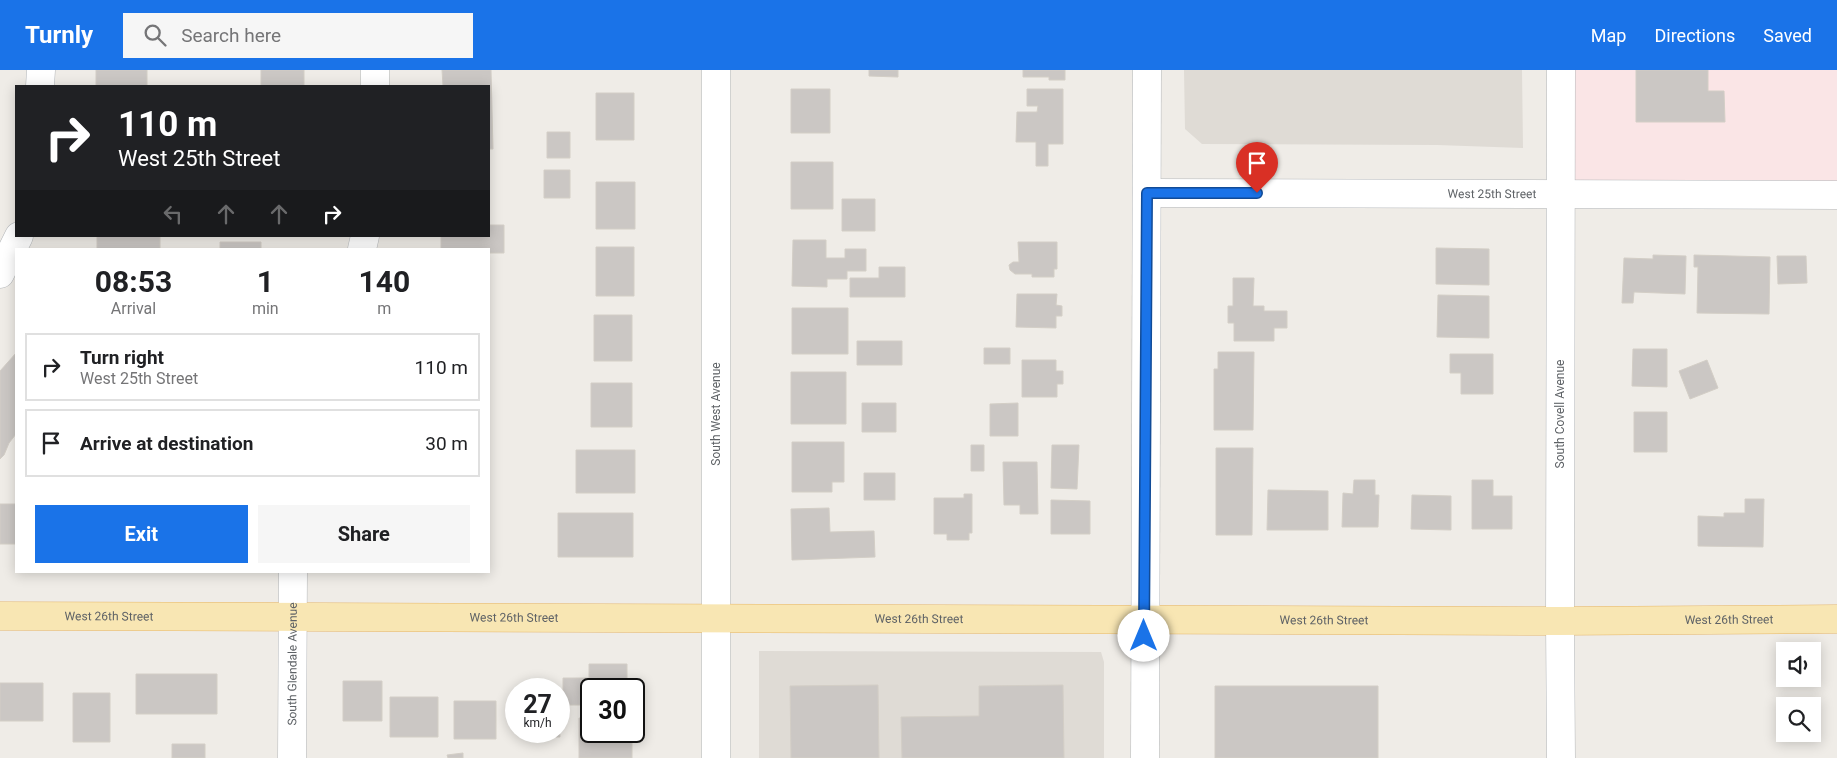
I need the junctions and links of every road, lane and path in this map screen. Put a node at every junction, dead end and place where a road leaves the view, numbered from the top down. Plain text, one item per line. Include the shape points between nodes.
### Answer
1 (41, 70) edge
2 (375, 70) edge
3 (716, 70) edge
4 (1146, 70) edge
5 (1561, 70) edge
6 (40, 85) edge
7 (375, 85) edge
8 (1147, 193) junction
9 (1561, 193) junction
10 (1837, 195) edge
11 (18, 237) edge
12 (0, 274) edge
13 (293, 573) edge
14 (0, 616) edge
15 (292, 617) junction
16 (716, 618) junction
17 (1837, 619) edge
18 (1144, 620) junction
19 (1560, 621) junction
20 (292, 758) edge
21 (716, 758) edge
22 (1144, 758) edge
23 (1561, 758) edge

1 - 6 street
2 - 7 street
3 - 16 street, South West Avenue
4 - 8 street
5 - 9 street, South Covell Avenue
8 - 9 street, West 25th Street
8 - 18 street
9 - 10 street, West 25th Street
9 - 19 street, South Covell Avenue
11 - 12 street
13 - 15 street, South Glendale Avenue
14 - 15 main road, West 26th Street
15 - 16 main road, West 26th Street
15 - 20 street, South Glendale Avenue
16 - 18 main road, West 26th Street
16 - 21 street, South West Avenue
17 - 19 main road, West 26th Street
18 - 19 main road, West 26th Street
18 - 22 street
19 - 23 street, South Covell Avenue

